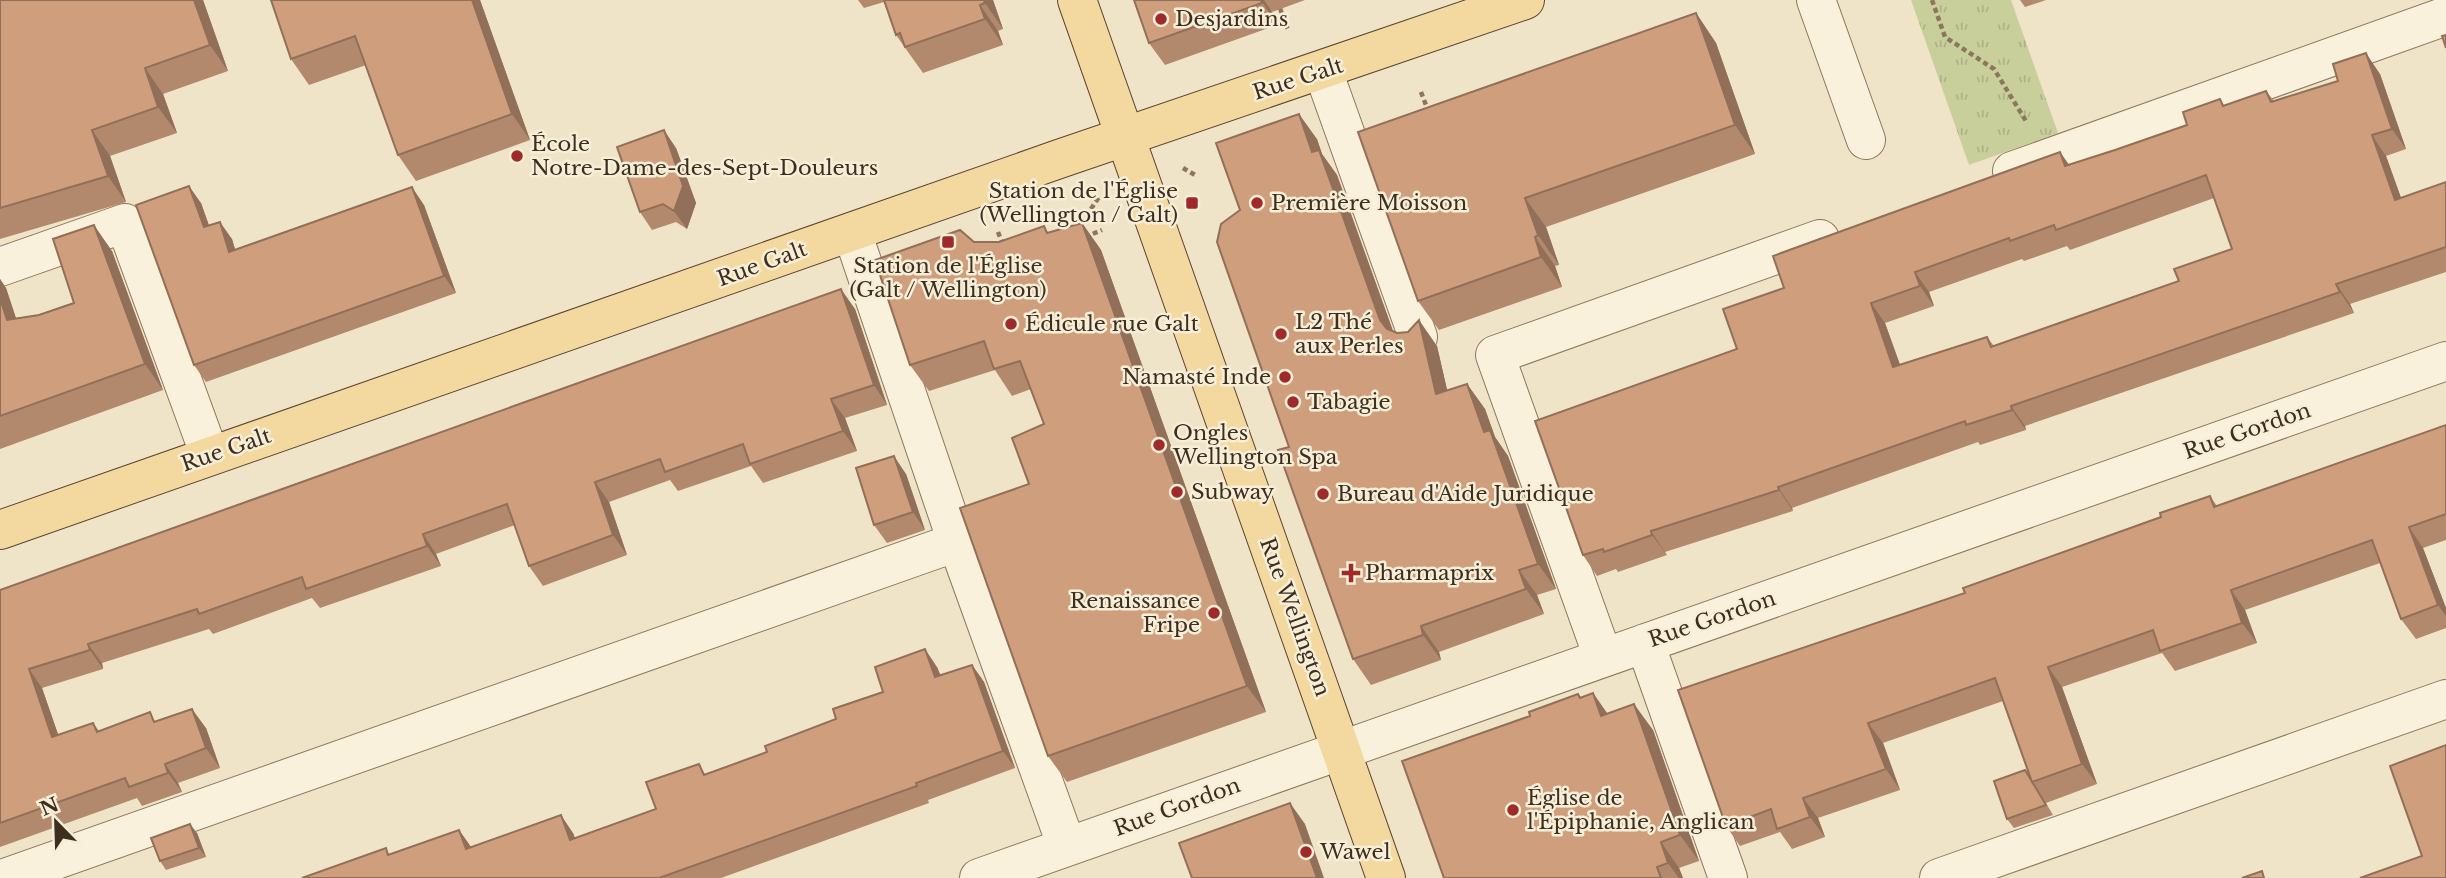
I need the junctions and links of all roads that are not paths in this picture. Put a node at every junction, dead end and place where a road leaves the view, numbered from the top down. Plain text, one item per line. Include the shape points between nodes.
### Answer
1 (1077, 0) edge
2 (1525, 0) edge
3 (1816, 0) edge
4 (2446, 16) edge
5 (1323, 71) junction
6 (1125, 136) junction
7 (1866, 140) dead end
8 (1983, 181) edge
9 (1851, 228) edge
10 (852, 232) junction
11 (0, 267) edge
12 (1418, 337) edge
13 (2446, 361) edge
14 (210, 456) junction
15 (0, 530) edge
16 (957, 542) junction
17 (1645, 643) junction
18 (1603, 657) junction
19 (2446, 699) edge
20 (1341, 749) junction
21 (1068, 847) junction
22 (5, 878) edge
23 (979, 878) edge
24 (1386, 878) edge
25 (1728, 878) edge
26 (1939, 878) edge

1 - 6 main road, Rue Wellington
2 - 5 main road, Rue Galt
3 - 7 street
4 - 8 street
5 - 6 main road, Rue Galt
5 - 12 street
6 - 10 main road, Rue Galt
6 - 20 main road, Rue Wellington
9 - 18 street via 1495,355
10 - 14 main road, Rue Galt
10 - 16 street
11 - 14 street via 125,223
13 - 17 street, Rue Gordon
14 - 15 main road, Rue Galt
16 - 21 street
16 - 22 street
17 - 18 street, Rue Gordon
17 - 25 street
18 - 20 street, Rue Gordon
19 - 26 street
20 - 21 street, Rue Gordon
20 - 24 main road, Rue Wellington
21 - 23 street, Rue Gordon

